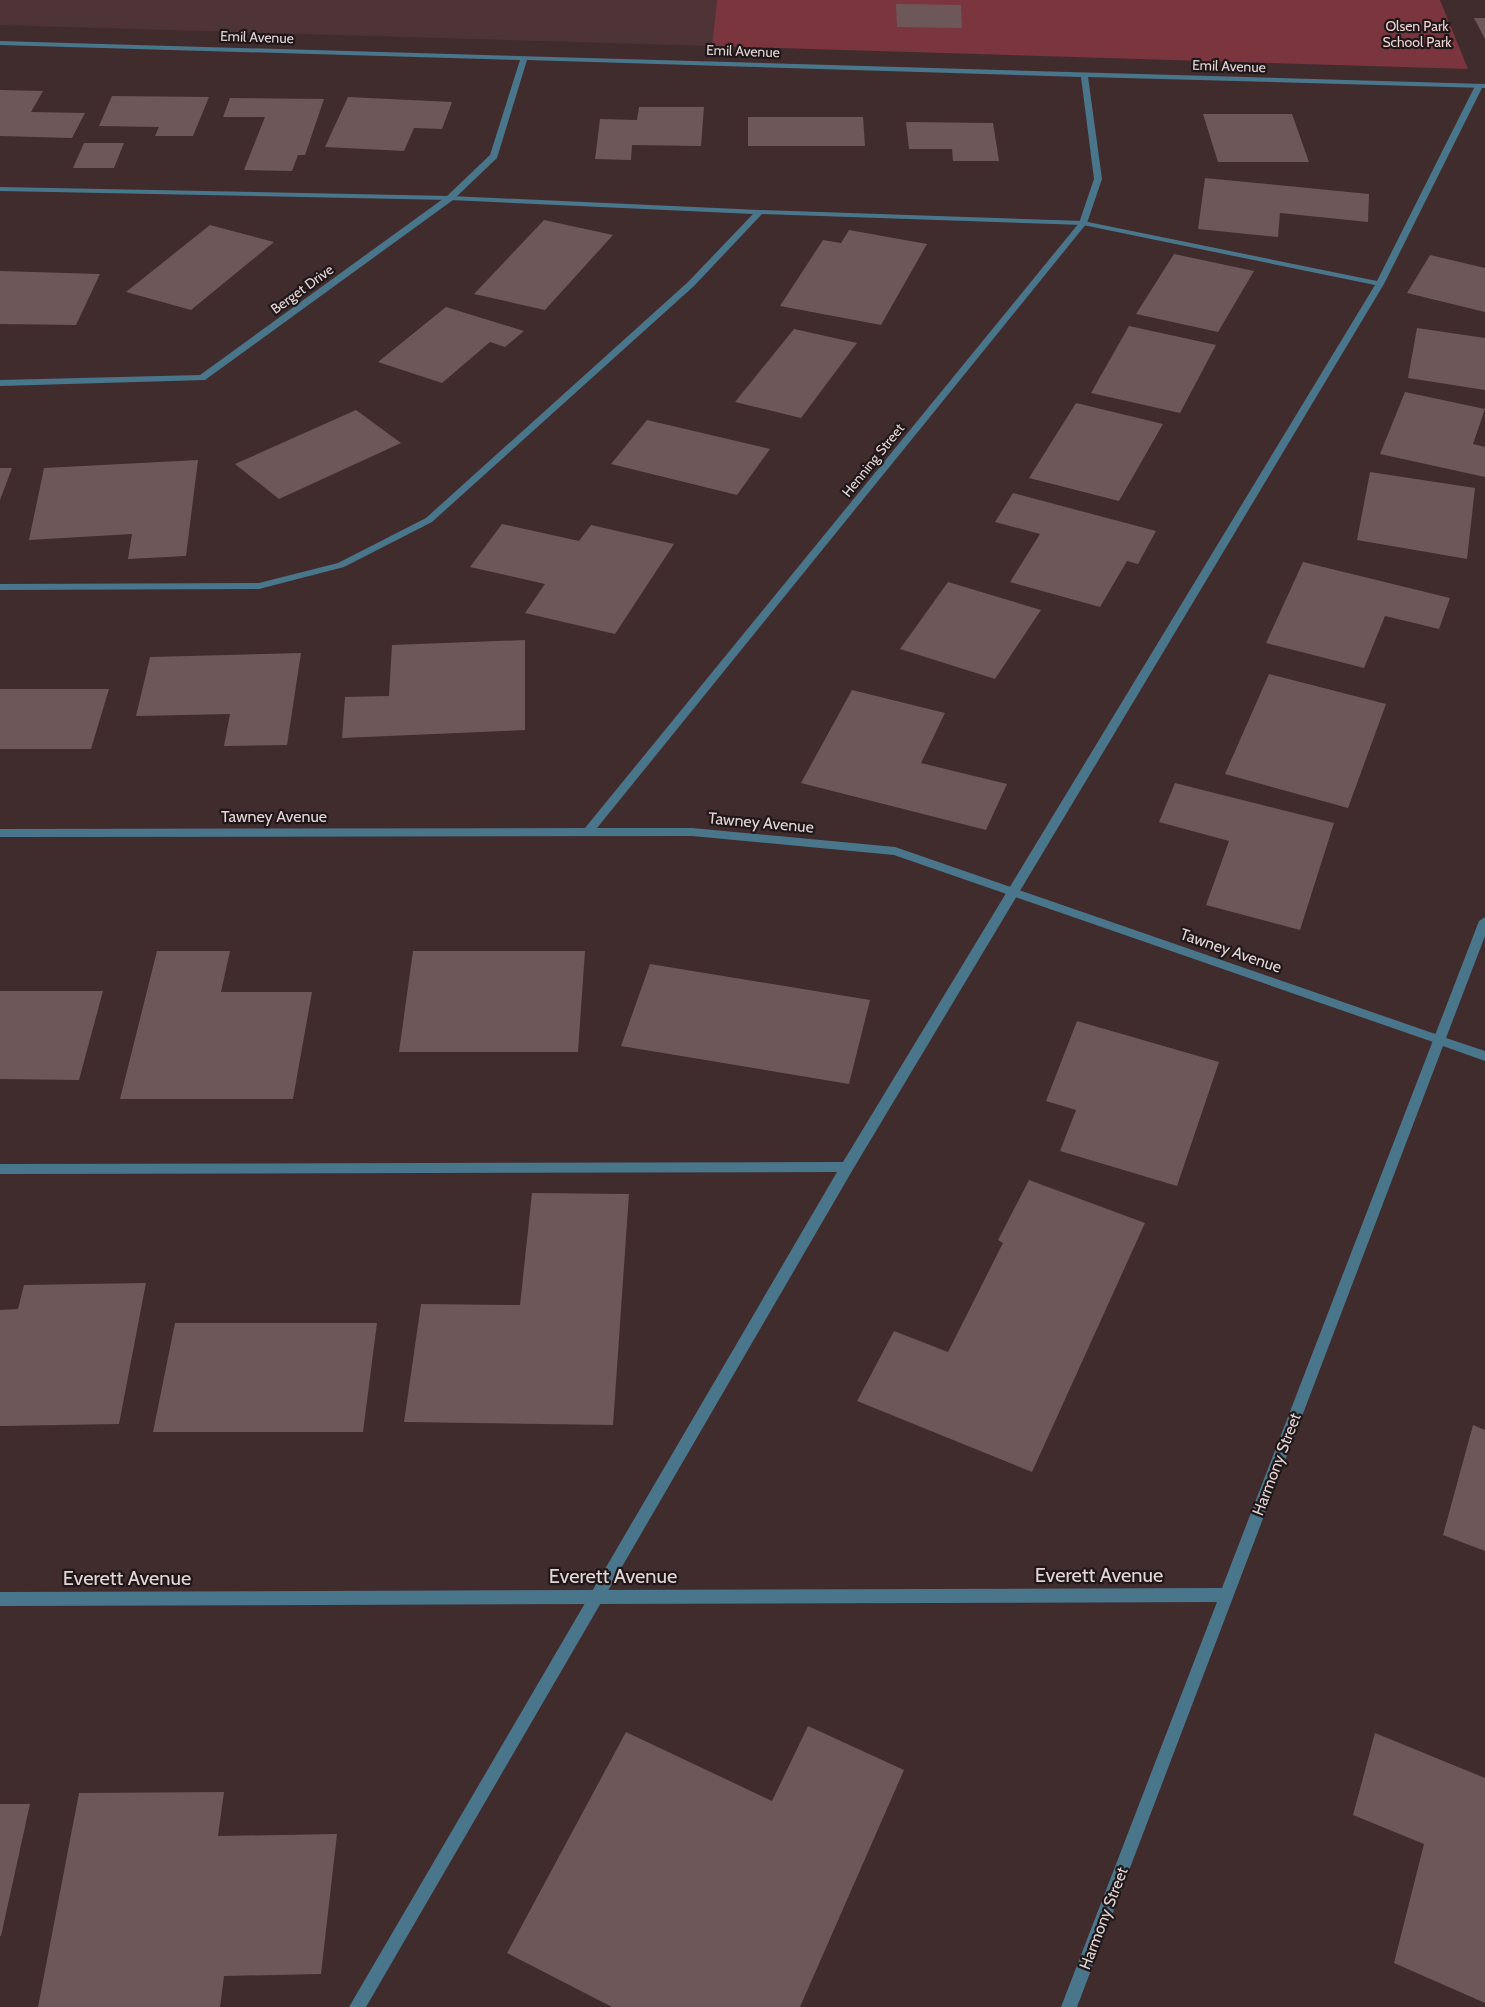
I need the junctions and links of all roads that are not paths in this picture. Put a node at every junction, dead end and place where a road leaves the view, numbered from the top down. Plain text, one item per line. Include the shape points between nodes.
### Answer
1 (0, 43) edge
2 (524, 58) junction
3 (1084, 75) junction
4 (1482, 86) edge
5 (0, 189) edge
6 (450, 198) junction
7 (760, 212) junction
8 (1083, 223) junction
9 (1380, 284) junction
10 (0, 382) edge
11 (0, 586) edge
12 (588, 832) junction
13 (0, 833) edge
14 (1013, 892) junction
15 (1485, 921) edge
16 (1440, 1040) junction
17 (1485, 1056) edge
18 (847, 1167) junction
19 (0, 1169) edge
20 (1226, 1595) junction
21 (597, 1597) junction
22 (0, 1599) edge
23 (357, 2007) edge
24 (1069, 2007) edge

1 - 2 street, Emil Avenue
2 - 3 street, Emil Avenue
2 - 6 street, Berget Drive via 494,156
3 - 4 street, Emil Avenue
3 - 8 street, Henning Street via 1098,179
4 - 9 street
5 - 6 street
6 - 7 street
6 - 10 street, Berget Drive via 202,378
7 - 8 street
7 - 11 street via 691,284 429,520 341,566 260,586
8 - 9 street
8 - 12 street, Henning Street
9 - 14 street
12 - 13 street, Tawney Avenue
12 - 14 street, Tawney Avenue via 692,832 895,851
14 - 16 street, Tawney Avenue
14 - 18 street
15 - 16 street, Harmony Street
16 - 17 street, Tawney Avenue
16 - 20 street, Harmony Street
18 - 19 street
18 - 21 street
20 - 21 street, Everett Avenue
20 - 24 street, Harmony Street
21 - 22 street, Everett Avenue
21 - 23 street

